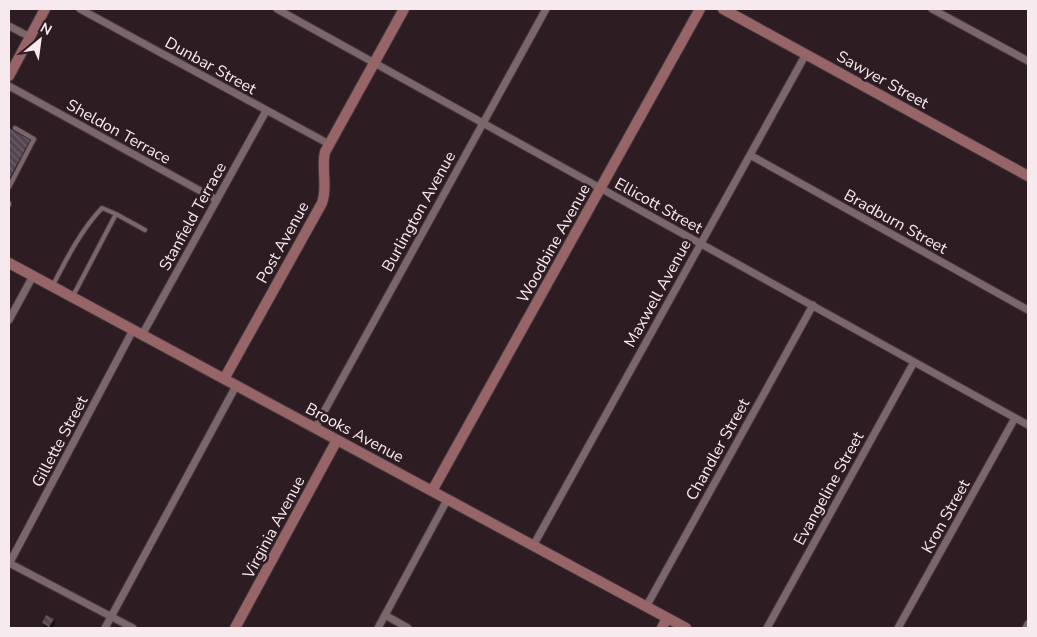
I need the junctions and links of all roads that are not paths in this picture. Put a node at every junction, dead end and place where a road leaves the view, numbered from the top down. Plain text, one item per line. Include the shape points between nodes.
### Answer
1 (45, 9) edge
2 (80, 9) edge
3 (277, 9) edge
4 (404, 9) edge
5 (546, 9) edge
6 (700, 9) edge
7 (723, 9) edge
8 (932, 9) edge
9 (9, 26) edge
10 (30, 37) junction
11 (806, 54) junction
12 (1028, 61) edge
13 (374, 62) junction
14 (9, 76) edge
15 (9, 86) edge
16 (266, 111) junction
17 (482, 122) junction
18 (15, 128) dead end
19 (329, 144) junction
20 (750, 155) junction
21 (1028, 176) edge
22 (9, 187) edge
23 (601, 188) junction
24 (217, 200) junction
25 (116, 214) junction
26 (146, 230) dead end
27 (701, 244) junction
28 (9, 263) edge
29 (33, 276) junction
30 (53, 287) junction
31 (72, 297) junction
32 (813, 306) junction
33 (1028, 310) edge
34 (9, 320) edge
35 (138, 333) junction
36 (914, 362) junction
37 (224, 379) junction
38 (236, 386) junction
39 (1015, 418) junction
40 (1028, 425) edge
41 (315, 428) junction
42 (337, 440) junction
43 (432, 492) junction
44 (447, 500) junction
45 (533, 546) junction
46 (9, 564) edge
47 (646, 607) junction
48 (385, 616) junction
49 (112, 617) junction
50 (667, 618) junction
51 (1028, 624) edge
52 (105, 628) edge
53 (133, 628) edge
54 (235, 628) edge
55 (378, 628) edge
56 (408, 628) edge
57 (662, 628) edge
58 (686, 628) edge
59 (767, 628) edge
60 (898, 628) edge
61 (1026, 628) edge

1 - 10 street
2 - 16 street, Dunbar Street
3 - 13 street, Ellicott Street
4 - 13 street, Post Avenue
5 - 17 street, Burlington Avenue
6 - 23 street, Woodbine Avenue
7 - 11 street, Sawyer Street
8 - 12 street
9 - 10 street
10 - 14 street
11 - 20 street, Maxwell Avenue
11 - 21 street, Sawyer Street
13 - 17 street, Ellicott Street
13 - 19 street, Post Avenue
15 - 24 street, Sheldon Terrace
16 - 19 street, Dunbar Street
16 - 24 street, Stanfield Terrace
17 - 23 street, Ellicott Street
17 - 41 street, Burlington Avenue
18 - 22 lane via 34,139
19 - 37 street, Post Avenue via 323,159 322,203
20 - 27 street, Maxwell Avenue
20 - 33 street, Bradburn Street
23 - 27 street, Ellicott Street
23 - 43 street, Woodbine Avenue
24 - 35 street, Stanfield Terrace
25 - 26 lane
25 - 30 lane via 102,208 91,220
25 - 31 lane
27 - 32 street, Ellicott Street
27 - 45 street, Maxwell Avenue
28 - 29 street, Brooks Avenue
29 - 30 street, Brooks Avenue
29 - 34 street
30 - 31 street, Brooks Avenue
31 - 35 street, Brooks Avenue
32 - 36 street, Ellicott Street
32 - 47 street, Chandler Street
35 - 37 street, Brooks Avenue
35 - 46 street, Gillette Street
36 - 39 street, Ellicott Street
36 - 59 street, Evangeline Street
37 - 38 street, Brooks Avenue
38 - 41 street, Brooks Avenue
38 - 49 street
39 - 40 street, Ellicott Street
39 - 60 street, Kron Street
41 - 42 street, Brooks Avenue
42 - 43 street, Brooks Avenue
42 - 54 street, Virginia Avenue
43 - 44 street, Brooks Avenue
44 - 45 street, Brooks Avenue
44 - 48 street
45 - 47 street, Brooks Avenue
46 - 49 street
47 - 50 street, Brooks Avenue
48 - 55 street
48 - 56 street
49 - 52 street
49 - 53 street
50 - 57 street
50 - 58 street, Brooks Avenue
51 - 61 street

